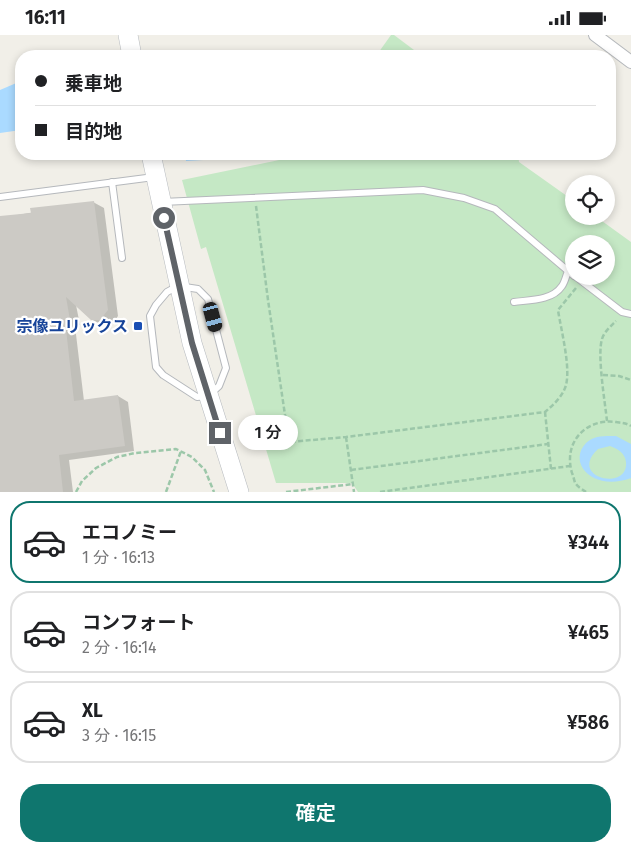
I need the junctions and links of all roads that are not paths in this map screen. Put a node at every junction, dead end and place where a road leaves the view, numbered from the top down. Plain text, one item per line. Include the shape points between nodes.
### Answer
1 (128, 35) edge
2 (595, 35) edge
3 (131, 50) edge
4 (615, 50) edge
5 (616, 51) edge
6 (631, 62) edge
7 (152, 160) edge
8 (156, 177) junction
9 (112, 182) junction
10 (0, 197) edge
11 (161, 202) junction
12 (122, 259) dead end
13 (565, 268) edge
14 (565, 282) edge
15 (587, 285) edge
16 (178, 286) junction
17 (514, 302) dead end
18 (627, 313) edge
19 (208, 396) junction
20 (240, 492) edge

1 - 3 street
2 - 4 street
5 - 6 street
7 - 8 street
8 - 9 lane
8 - 11 street
9 - 10 lane
9 - 12 lane
11 - 13 lane via 423,190 495,209
11 - 16 street
14 - 17 lane via 554,294 544,298
15 - 18 lane
16 - 19 street
16 - 19 lane via 198,289 208,299 213,317 226,368 219,386
16 - 19 lane via 167,293 150,316 156,367 197,397
19 - 20 street

